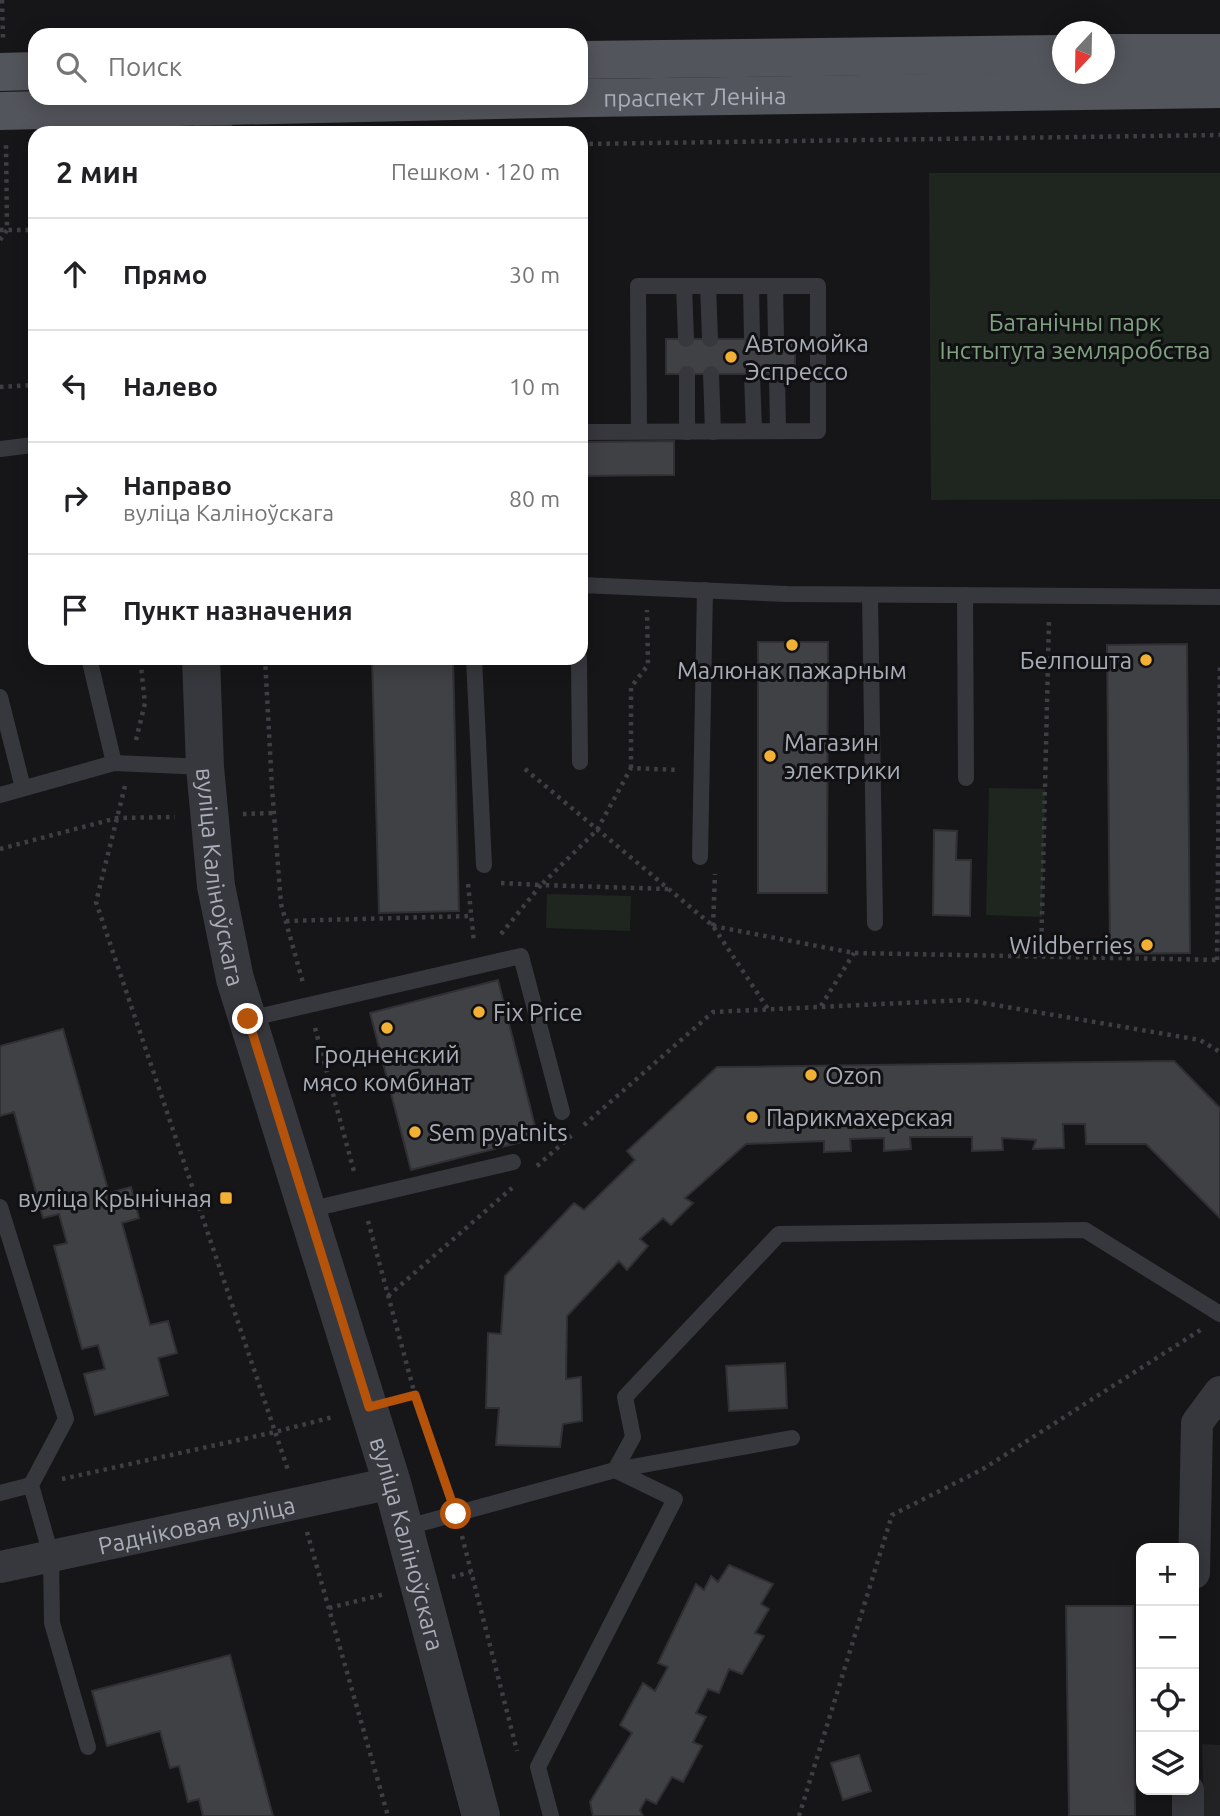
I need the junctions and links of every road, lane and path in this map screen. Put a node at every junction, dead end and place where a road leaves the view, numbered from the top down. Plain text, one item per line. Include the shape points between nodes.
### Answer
1 (1115, 53) edge
2 (1220, 53) edge
3 (1052, 54) edge
4 (588, 60) edge
5 (28, 71) edge
6 (0, 72) edge
7 (1220, 89) edge
8 (588, 98) edge
9 (413, 105) edge
10 (0, 111) edge
11 (162, 113) edge
12 (214, 113) edge
13 (1220, 135) edge
14 (588, 144) edge
15 (0, 230) edge
16 (7, 230) junction
17 (28, 230) edge
18 (0, 240) edge
19 (684, 286) junction
20 (708, 286) junction
21 (751, 286) junction
22 (775, 286) junction
23 (710, 339) dead end
24 (752, 339) dead end
25 (776, 339) dead end
26 (686, 340) dead end
27 (687, 374) dead end
28 (711, 374) dead end
29 (752, 374) dead end
30 (777, 374) dead end
31 (28, 385) edge
32 (0, 387) edge
33 (754, 431) junction
34 (778, 431) junction
35 (588, 432) edge
36 (639, 432) junction
37 (687, 432) junction
38 (713, 432) junction
39 (28, 446) edge
40 (0, 449) edge
41 (588, 585) edge
42 (705, 590) junction
43 (870, 594) junction
44 (965, 595) junction
45 (1220, 597) edge
46 (647, 610) dead end
47 (1062, 618) dead end
48 (91, 665) edge
49 (141, 665) edge
50 (201, 665) edge
51 (265, 665) edge
52 (474, 665) edge
53 (579, 665) edge
54 (1220, 665) edge
55 (0, 697) edge
56 (580, 762) dead end
57 (122, 763) junction
58 (205, 767) junction
59 (631, 768) junction
60 (525, 769) dead end
61 (682, 771) dead end
62 (965, 778) dead end
63 (23, 788) junction
64 (0, 795) edge
65 (117, 818) junction
66 (597, 830) junction
67 (0, 849) edge
68 (700, 857) dead end
69 (484, 865) dead end
70 (480, 883) dead end
71 (492, 883) dead end
72 (541, 884) junction
73 (668, 889) junction
74 (471, 916) junction
75 (286, 921) junction
76 (874, 923) dead end
77 (713, 926) junction
78 (496, 940) dead end
79 (485, 941) dead end
80 (854, 953) junction
81 (1041, 957) junction
82 (1218, 960) edge
83 (309, 1005) junction
84 (821, 1007) junction
85 (768, 1010) junction
86 (248, 1019) junction
87 (1220, 1052) edge
88 (562, 1112) dead end
89 (513, 1162) dead end
90 (535, 1168) dead end
91 (515, 1185) dead end
92 (361, 1197) junction
93 (0, 1207) edge
94 (308, 1210) junction
95 (388, 1296) junction
96 (1214, 1320) edge
97 (1220, 1392) edge
98 (415, 1395) junction
99 (369, 1407) junction
100 (275, 1432) junction
101 (793, 1438) dead end
102 (615, 1470) junction
103 (392, 1483) junction
104 (31, 1485) junction
105 (0, 1493) edge
106 (299, 1502) junction
107 (456, 1514) junction
108 (404, 1528) junction
109 (1195, 1543) edge
110 (51, 1555) junction
111 (0, 1567) edge
112 (88, 1747) dead end
113 (520, 1762) dead end
114 (1188, 1795) edge
115 (388, 1816) edge
116 (481, 1816) edge
117 (551, 1816) edge
118 (799, 1816) edge
119 (1188, 1816) edge

1 - 2 main road
3 - 4 main road, праспект Леніна
5 - 6 main road
7 - 8 main road, праспект Леніна
9 - 12 main road, праспект Леніна
10 - 11 main road, праспект Леніна
11 - 12 main road, праспект Леніна
13 - 14 path
15 - 16 path
16 - 17 path
16 - 18 path
19 - 20 lane
19 - 26 lane
19 - 36 lane via 638,286
20 - 21 lane
20 - 23 lane
21 - 22 lane
21 - 24 lane
22 - 25 lane
22 - 34 lane via 818,286 818,431
27 - 37 lane
28 - 38 lane
29 - 33 lane
30 - 34 lane
31 - 32 path
33 - 34 lane
33 - 38 lane
35 - 36 lane
36 - 37 lane
37 - 38 lane
39 - 40 lane
41 - 42 lane
42 - 43 lane
42 - 68 lane
43 - 44 lane
43 - 76 lane
44 - 45 lane
44 - 62 lane
46 - 59 path via 648,665 631,687
47 - 81 path via 1049,618
48 - 57 lane
49 - 57 path via 145,703
50 - 58 street, вуліца Каліноўскага
51 - 75 path via 281,904
52 - 69 lane
53 - 56 lane
54 - 82 path
55 - 63 lane
57 - 58 lane
57 - 63 lane
57 - 65 path
58 - 86 street, вуліца Каліноўскага via 216,886
59 - 61 path
59 - 66 path
60 - 66 path
63 - 64 lane
65 - 67 path
65 - 100 path via 96,902
66 - 72 path
66 - 73 path
70 - 74 path via 468,883
71 - 72 path
72 - 73 path
72 - 78 path
73 - 77 path
74 - 75 path
74 - 79 path via 474,942
75 - 83 path
77 - 80 path
77 - 85 path
80 - 81 path
80 - 84 path
81 - 82 path
83 - 86 lane
83 - 88 lane via 521,956
83 - 92 path
84 - 85 path
84 - 87 path via 966,1000 1199,1040
85 - 90 path via 713,1012
86 - 94 street, вуліца Каліноўскага
89 - 92 lane
91 - 95 path
92 - 94 lane
92 - 95 path
93 - 104 lane via 66,1419
94 - 99 street, вуліца Каліноўскага
95 - 98 path
96 - 102 lane via 1085,1230 779,1234 625,1397 633,1437
96 - 118 path via 983,1469 892,1515
97 - 109 street via 1198,1423
98 - 99 path
98 - 107 path
99 - 100 path
99 - 103 street, вуліца Каліноўскага
100 - 104 path
100 - 106 path
101 - 102 lane
102 - 107 lane
102 - 117 lane via 675,1499 538,1767
103 - 106 street, Радніковая вуліца
103 - 108 street, вуліца Каліноўскага
104 - 105 lane
104 - 110 lane
106 - 110 street, Радніковая вуліца
106 - 115 path
107 - 108 lane
107 - 113 path
108 - 116 street, вуліца Каліноўскага
110 - 111 street, Радніковая вуліца
110 - 112 lane via 52,1623
114 - 119 street

